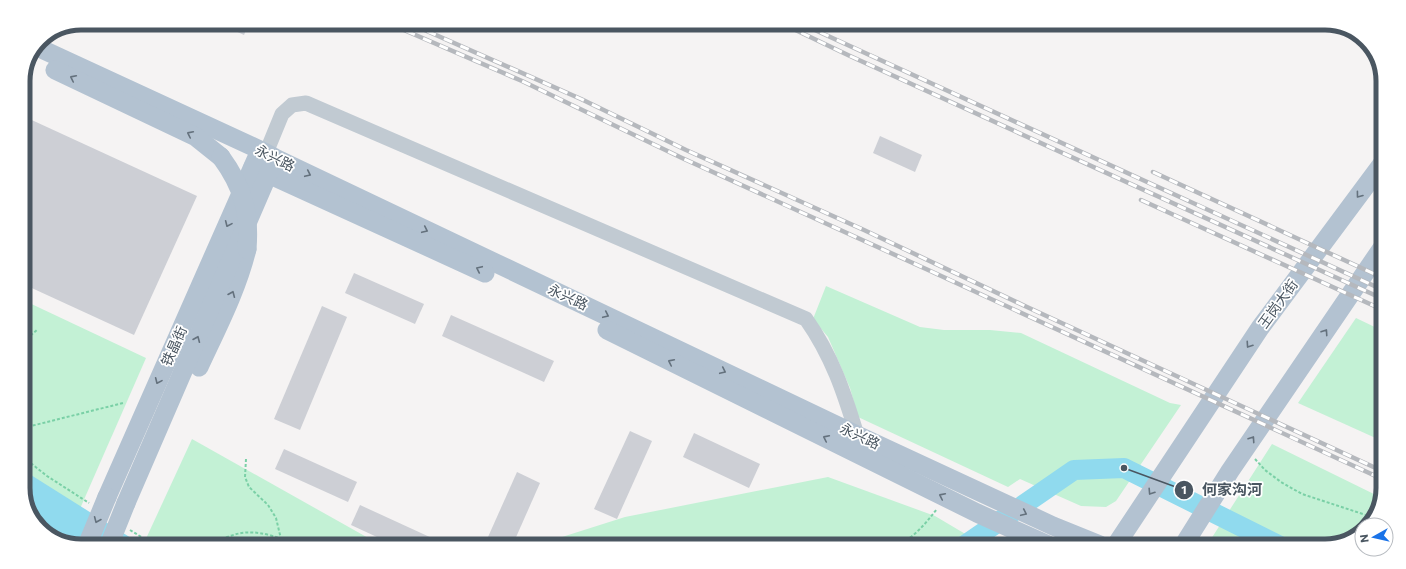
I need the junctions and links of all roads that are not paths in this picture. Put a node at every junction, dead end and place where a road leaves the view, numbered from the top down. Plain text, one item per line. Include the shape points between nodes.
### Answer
1 (42, 49) edge
2 (35, 59) edge
3 (264, 160) junction
4 (1376, 172) edge
5 (1376, 261) edge
6 (857, 435) junction
7 (89, 539) edge
8 (112, 539) edge
9 (117, 539) edge
10 (1034, 539) edge
11 (1085, 539) edge
12 (1121, 539) edge
13 (1188, 539) edge

1 - 3 main road, 永兴路
9 -> 2 main road, bridge via 232,296 247,248 246,210 232,172 210,147
3 -> 6 main road, 永兴路
3 - 6 lane via 282,114 292,105 306,103 806,319 827,353 841,385
3 -> 7 main road, 铁晶街, bridge via 100,501
8 -> 3 main road, 铁晶街, bridge
10 -> 3 main road, 永兴路
4 -> 12 main road, 王岗大街 via 1260,328
13 -> 5 main road via 1230,471
6 -> 11 main road, 永兴路

